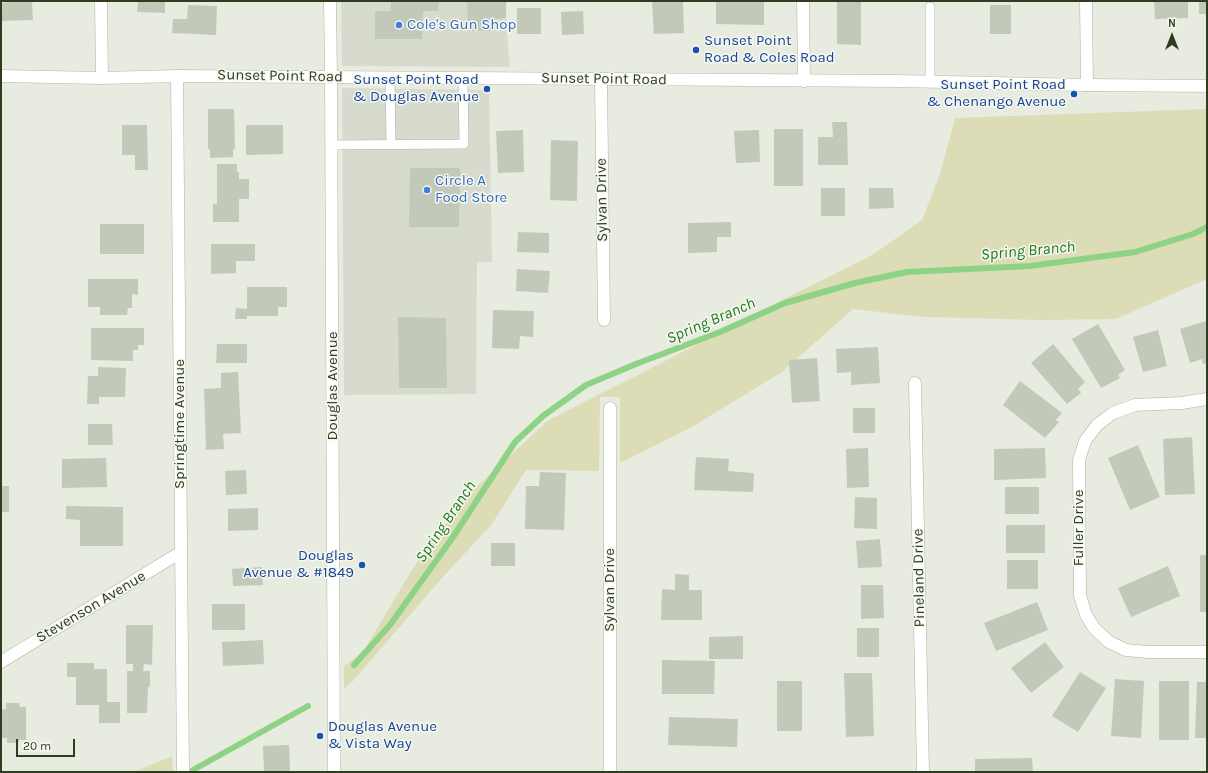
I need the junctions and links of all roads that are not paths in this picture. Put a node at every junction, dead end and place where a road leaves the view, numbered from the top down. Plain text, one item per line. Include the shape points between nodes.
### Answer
1 (101, 1) edge
2 (330, 1) edge
3 (804, 1) edge
4 (1086, 1) edge
5 (930, 7) dead end
6 (1, 76) edge
7 (177, 76) junction
8 (331, 77) junction
9 (102, 78) junction
10 (390, 78) junction
11 (463, 78) junction
12 (601, 80) junction
13 (804, 81) junction
14 (930, 82) junction
15 (1087, 85) junction
16 (1207, 86) edge
17 (391, 144) junction
18 (332, 145) junction
19 (604, 320) dead end
20 (915, 383) dead end
21 (1207, 399) edge
22 (610, 408) dead end
23 (181, 552) junction
24 (1207, 652) edge
25 (1, 662) edge
26 (183, 772) edge
27 (334, 772) edge
28 (610, 772) edge
29 (923, 772) edge

1 - 9 street
2 - 8 street, Douglas Avenue
3 - 13 street
4 - 15 street
5 - 14 lane
6 - 9 street, Sunset Point Road
7 - 8 street, Sunset Point Road
7 - 9 street, Sunset Point Road
7 - 23 street, Springtime Avenue
8 - 10 street, Sunset Point Road
8 - 18 street, Douglas Avenue
10 - 11 street, Sunset Point Road
10 - 17 lane
11 - 12 street, Sunset Point Road
11 - 17 lane via 464,144
12 - 13 street, Sunset Point Road
12 - 19 street, Sylvan Drive
13 - 14 street, Sunset Point Road
14 - 15 street, Sunset Point Road
15 - 16 street, Sunset Point Road
17 - 18 lane
18 - 27 street, Douglas Avenue
20 - 29 street, Pineland Drive
21 - 24 street, Fuller Drive via 1135,405 1113,413 1097,425 1085,441 1078,460 1080,596 1086,615 1094,628 1109,642 1126,650
22 - 28 street, Sylvan Drive
23 - 25 street, Stevenson Avenue
23 - 26 street, Springtime Avenue

